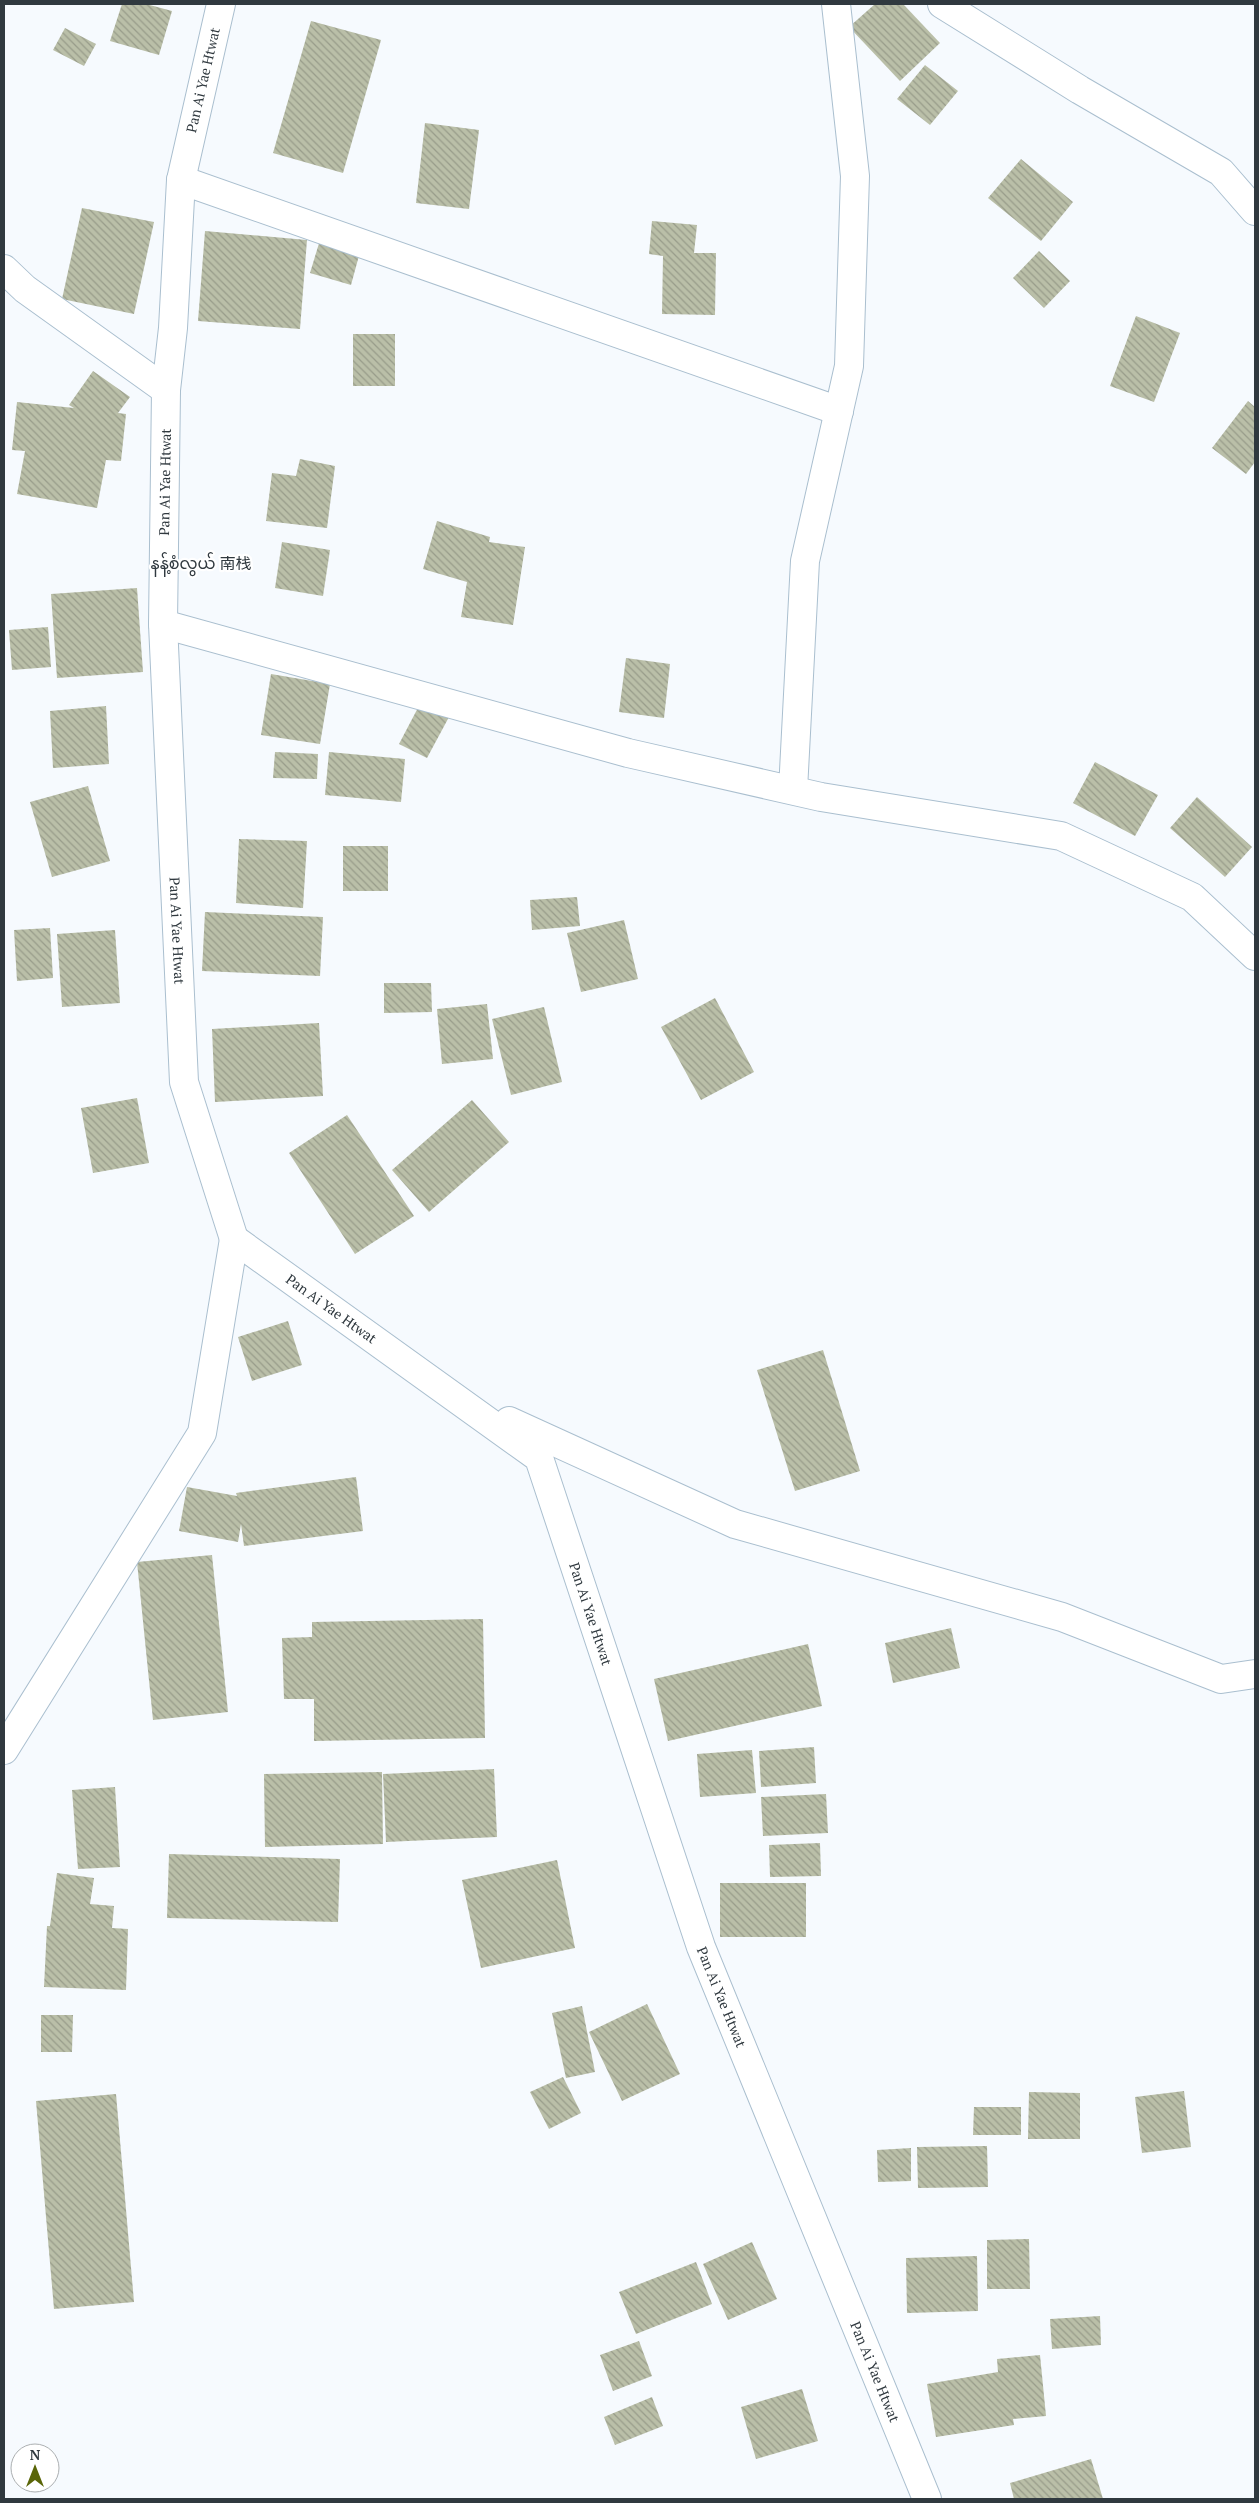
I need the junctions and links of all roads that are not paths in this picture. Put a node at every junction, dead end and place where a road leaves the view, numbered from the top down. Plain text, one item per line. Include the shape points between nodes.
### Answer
1 (221, 4) edge
2 (836, 4) edge
3 (942, 4) edge
4 (181, 180) junction
5 (1255, 211) edge
6 (4, 269) edge
7 (166, 390) junction
8 (839, 411) junction
9 (163, 624) junction
10 (793, 790) junction
11 (1255, 956) edge
12 (234, 1239) junction
13 (458, 1398) junction
14 (1255, 1674) edge
15 (4, 1750) edge
16 (928, 2499) edge

1 - 4 street, Pan Ai Yae Htwat
2 - 8 street via 855,176 850,366
3 - 5 street via 1221,172
4 - 7 street, Pan Ai Yae Htwat via 173,328
4 - 8 street
6 - 7 street via 25,289
7 - 9 street, Pan Ai Yae Htwat
8 - 10 street via 805,560
9 - 10 street via 628,753
9 - 12 street, Pan Ai Yae Htwat via 184,1082
10 - 11 street via 1061,836 1192,897
12 - 13 street, Pan Ai Yae Htwat
12 - 15 street via 202,1433
13 - 14 street via 735,1524 1062,1617 1221,1679
13 - 16 street, Pan Ai Yae Htwat via 539,1458 702,1947

